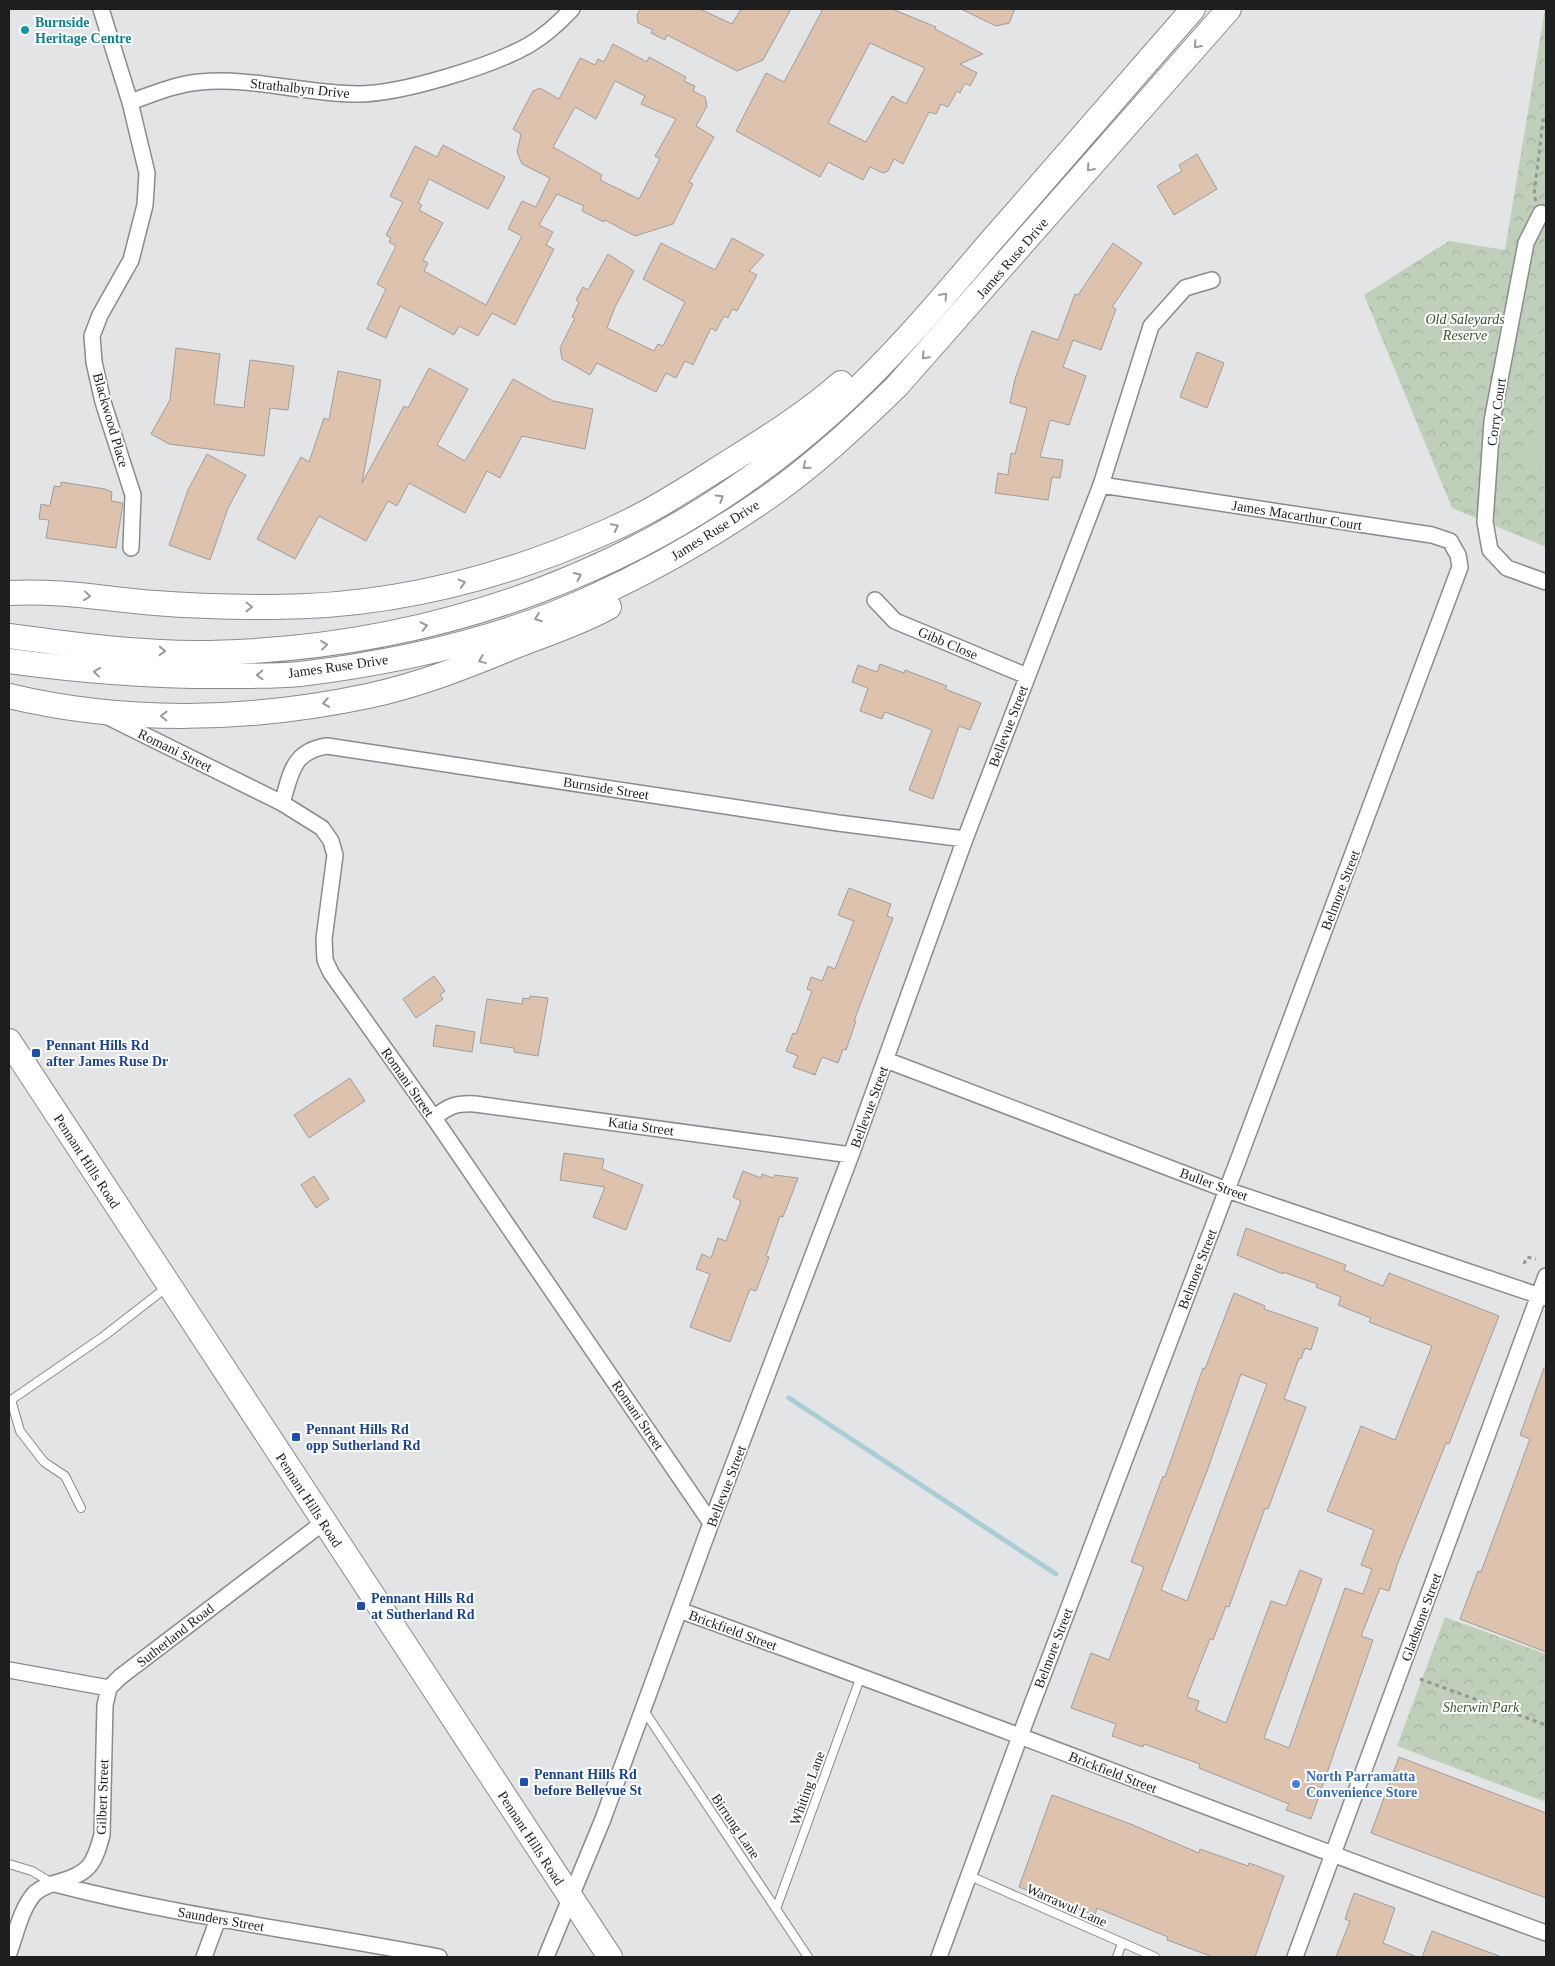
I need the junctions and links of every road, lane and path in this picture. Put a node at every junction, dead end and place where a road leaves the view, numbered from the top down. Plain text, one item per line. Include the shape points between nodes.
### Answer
1 (101, 9) edge
2 (572, 9) edge
3 (1194, 9) edge
4 (1229, 9) edge
5 (130, 102) junction
6 (1546, 121) edge
7 (1541, 213) joint
8 (1212, 280) dead end
9 (919, 325) junction
10 (1101, 485) junction
11 (766, 498) junction
12 (131, 548) dead end
13 (9, 577) edge
14 (1456, 582) joint
15 (1546, 582) edge
16 (39, 591) junction
17 (9, 592) edge
18 (875, 600) dead end
19 (9, 636) edge
20 (9, 661) edge
21 (1027, 676) junction
22 (9, 696) edge
23 (9, 702) edge
24 (46, 705) junction
25 (98, 713) junction
26 (282, 803) junction
27 (965, 839) junction
28 (9, 1041) edge
29 (886, 1060) junction
30 (434, 1118) junction
31 (851, 1155) junction
32 (1227, 1190) junction
33 (1536, 1259) dead end
34 (1524, 1264) dead end
35 (1546, 1276) edge
36 (169, 1286) junction
37 (1543, 1297) edge
38 (10, 1398) edge
39 (81, 1508) dead end
40 (324, 1522) junction
41 (711, 1523) junction
42 (679, 1610) junction
43 (9, 1670) edge
44 (861, 1676) junction
45 (1420, 1680) dead end
46 (109, 1688) junction
47 (643, 1709) junction
48 (1546, 1725) edge
49 (1020, 1736) junction
50 (1333, 1856) junction
51 (9, 1864) edge
52 (970, 1876) junction
53 (53, 1883) junction
54 (571, 1899) junction
55 (776, 1909) junction
56 (218, 1919) junction
57 (1546, 1933) edge
58 (1122, 1943) junction
59 (383, 1952) edge
60 (9, 1953) edge
61 (204, 1957) edge
62 (439, 1957) edge
63 (546, 1957) edge
64 (610, 1957) edge
65 (808, 1957) edge
66 (939, 1957) edge
67 (1117, 1957) edge
68 (1155, 1957) edge
69 (1295, 1957) edge

1 - 5 street, Blackwood Place
2 - 5 street, Strathalbyn Drive via 547,34 507,55 394,90 360,94 215,81 177,86
9 -> 3 main road, James Ruse Drive
4 -> 11 main road, James Ruse Drive via 897,386 853,428
5 - 12 street, Blackwood Place via 147,173 145,205 131,260 92,336 103,402 133,495
6 - 7 path via 1543,120 1534,195
7 - 15 street, Corry Court via 1526,243 1492,421 1484,522 1490,550 1506,568
8 - 10 street, Bellevue Street via 1186,288 1151,326
16 -> 9 main road via 156,603 269,607 374,600 436,590 495,574 609,531 669,499 818,403 859,367
19 -> 9 main road, James Ruse Drive via 133,650 206,653 263,650 376,638 500,605 564,582 624,555 730,492 832,413
10 - 14 street, James Macarthur Court via 1432,535 1450,542 1458,555 1460,567
10 - 21 street, Bellevue Street
11 -> 20 main road, James Ruse Drive via 653,568 590,599 510,628 415,654 298,674 240,676 116,674
11 -> 25 main road via 714,542 662,578 598,613 415,684 368,696 236,714 165,716
13 - 16 main road
14 - 32 street, Belmore Street
16 - 17 main road
18 - 21 street, Gibb Close via 894,620
21 - 27 street, Bellevue Street
22 - 24 main road
23 - 24 main road
24 - 25 main road
25 - 26 street, Romani Street
26 - 27 street, Burnside Street via 294,765 313,748 327,746
26 - 30 street, Romani Street via 322,828 331,841 335,855 324,939 325,960 331,973
27 - 29 street, Bellevue Street
28 - 36 main road, Pennant Hills Road
29 - 31 street, Bellevue Street
29 - 32 street, Buller Street
30 - 31 street, Katia Street via 449,1106 475,1104
30 - 41 street, Romani Street
31 - 41 street, Bellevue Street
32 - 37 street, Buller Street
32 - 49 street, Belmore Street
33 - 34 path via 1527,1257
35 - 37 street, Gladstone Street
36 - 38 lane via 104,1336
36 - 40 main road, Pennant Hills Road
37 - 50 street, Gladstone Street
38 - 39 lane via 20,1430 44,1462 65,1476
40 - 46 street, Sutherland Road via 166,1640
40 - 54 main road, Pennant Hills Road
41 - 42 street, Bellevue Street
42 - 44 street, Brickfield Street
42 - 47 street, Bellevue Street
43 - 46 street
44 - 49 street, Brickfield Street
44 - 55 lane, Whiting Lane
45 - 48 path
46 - 53 street, Gilbert Street via 105,1705 102,1835 97,1855 88,1870
47 - 54 street, Bellevue Street
47 - 55 lane, Birrung Lane
49 - 50 street, Brickfield Street
49 - 52 street, Belmore Street
50 - 57 street, Brickfield Street
50 - 69 street, Gladstone Street
51 - 53 lane, Saunders Street via 32,1871
52 - 58 lane, Warrawul Lane
52 - 66 street, Belmore Street
53 - 56 street, Saunders Street
53 - 60 street, Gilbert Street via 35,1894 28,1904
54 - 63 street, Bellevue Street
54 - 64 main road, Pennant Hills Road
55 - 65 lane, Birrung Lane
56 - 59 street, Saunders Street
56 - 61 street
58 - 67 lane
58 - 68 lane, Warrawul Lane
59 - 62 street, Saunders Street

